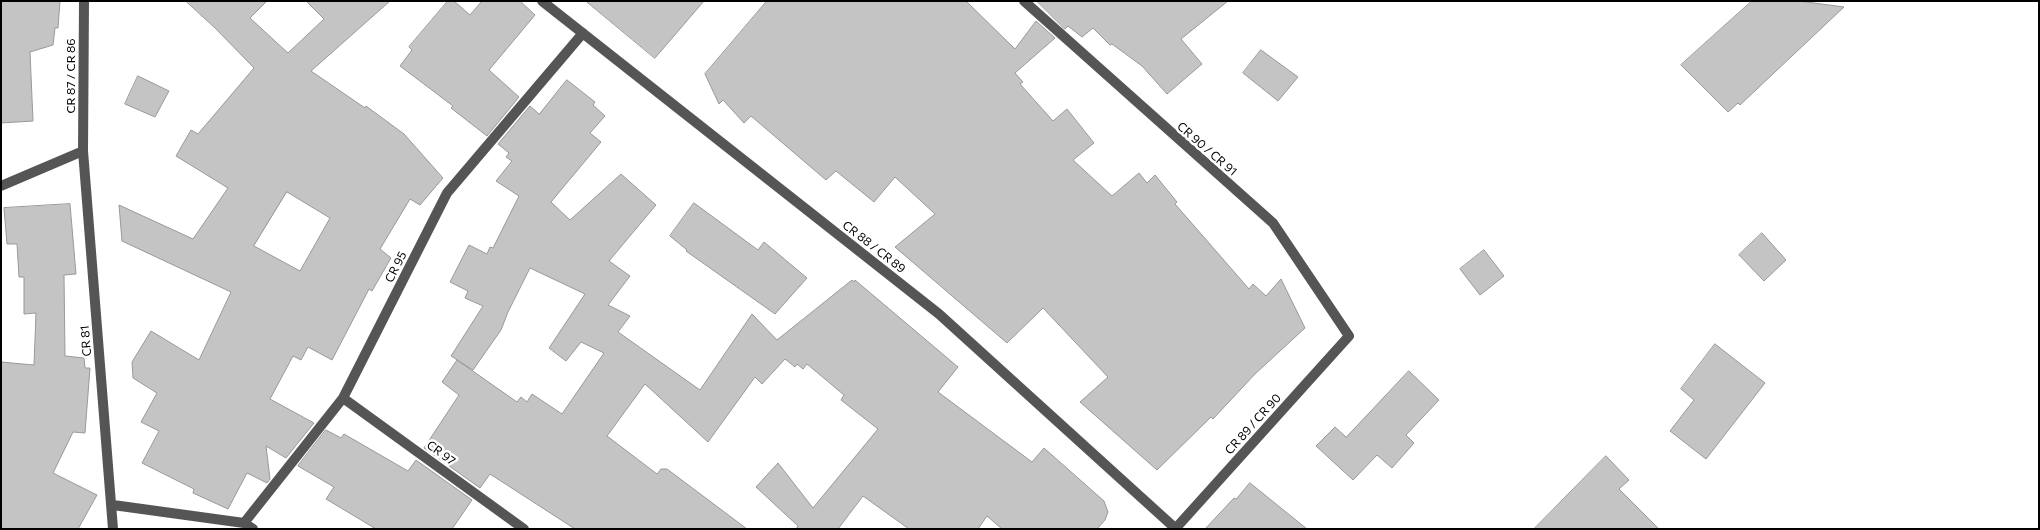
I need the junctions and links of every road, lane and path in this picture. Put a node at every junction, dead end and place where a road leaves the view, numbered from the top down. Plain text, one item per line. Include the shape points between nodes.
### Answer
1 (84, 1) edge
2 (542, 1) edge
3 (1024, 1) edge
4 (583, 33) junction
5 (83, 151) junction
6 (1, 186) edge
7 (1349, 336) joint
8 (343, 398) junction
9 (113, 505) junction
10 (248, 526) edge
11 (1175, 528) edge
12 (113, 529) edge
13 (524, 529) edge

1 - 5 street, CR 87 / CR 86
2 - 4 street, CR 88 / CR 89
3 - 7 street, CR 90 / CR 91 via 1273,223
4 - 8 street, CR 95 via 448,193
4 - 11 street, CR 88 / CR 89 via 939,314
5 - 6 street
5 - 9 street, CR 81
7 - 11 street, CR 89 / CR 90
8 - 10 street, CR 95
8 - 13 street, CR 97
9 - 10 street
9 - 12 street, CR 81

